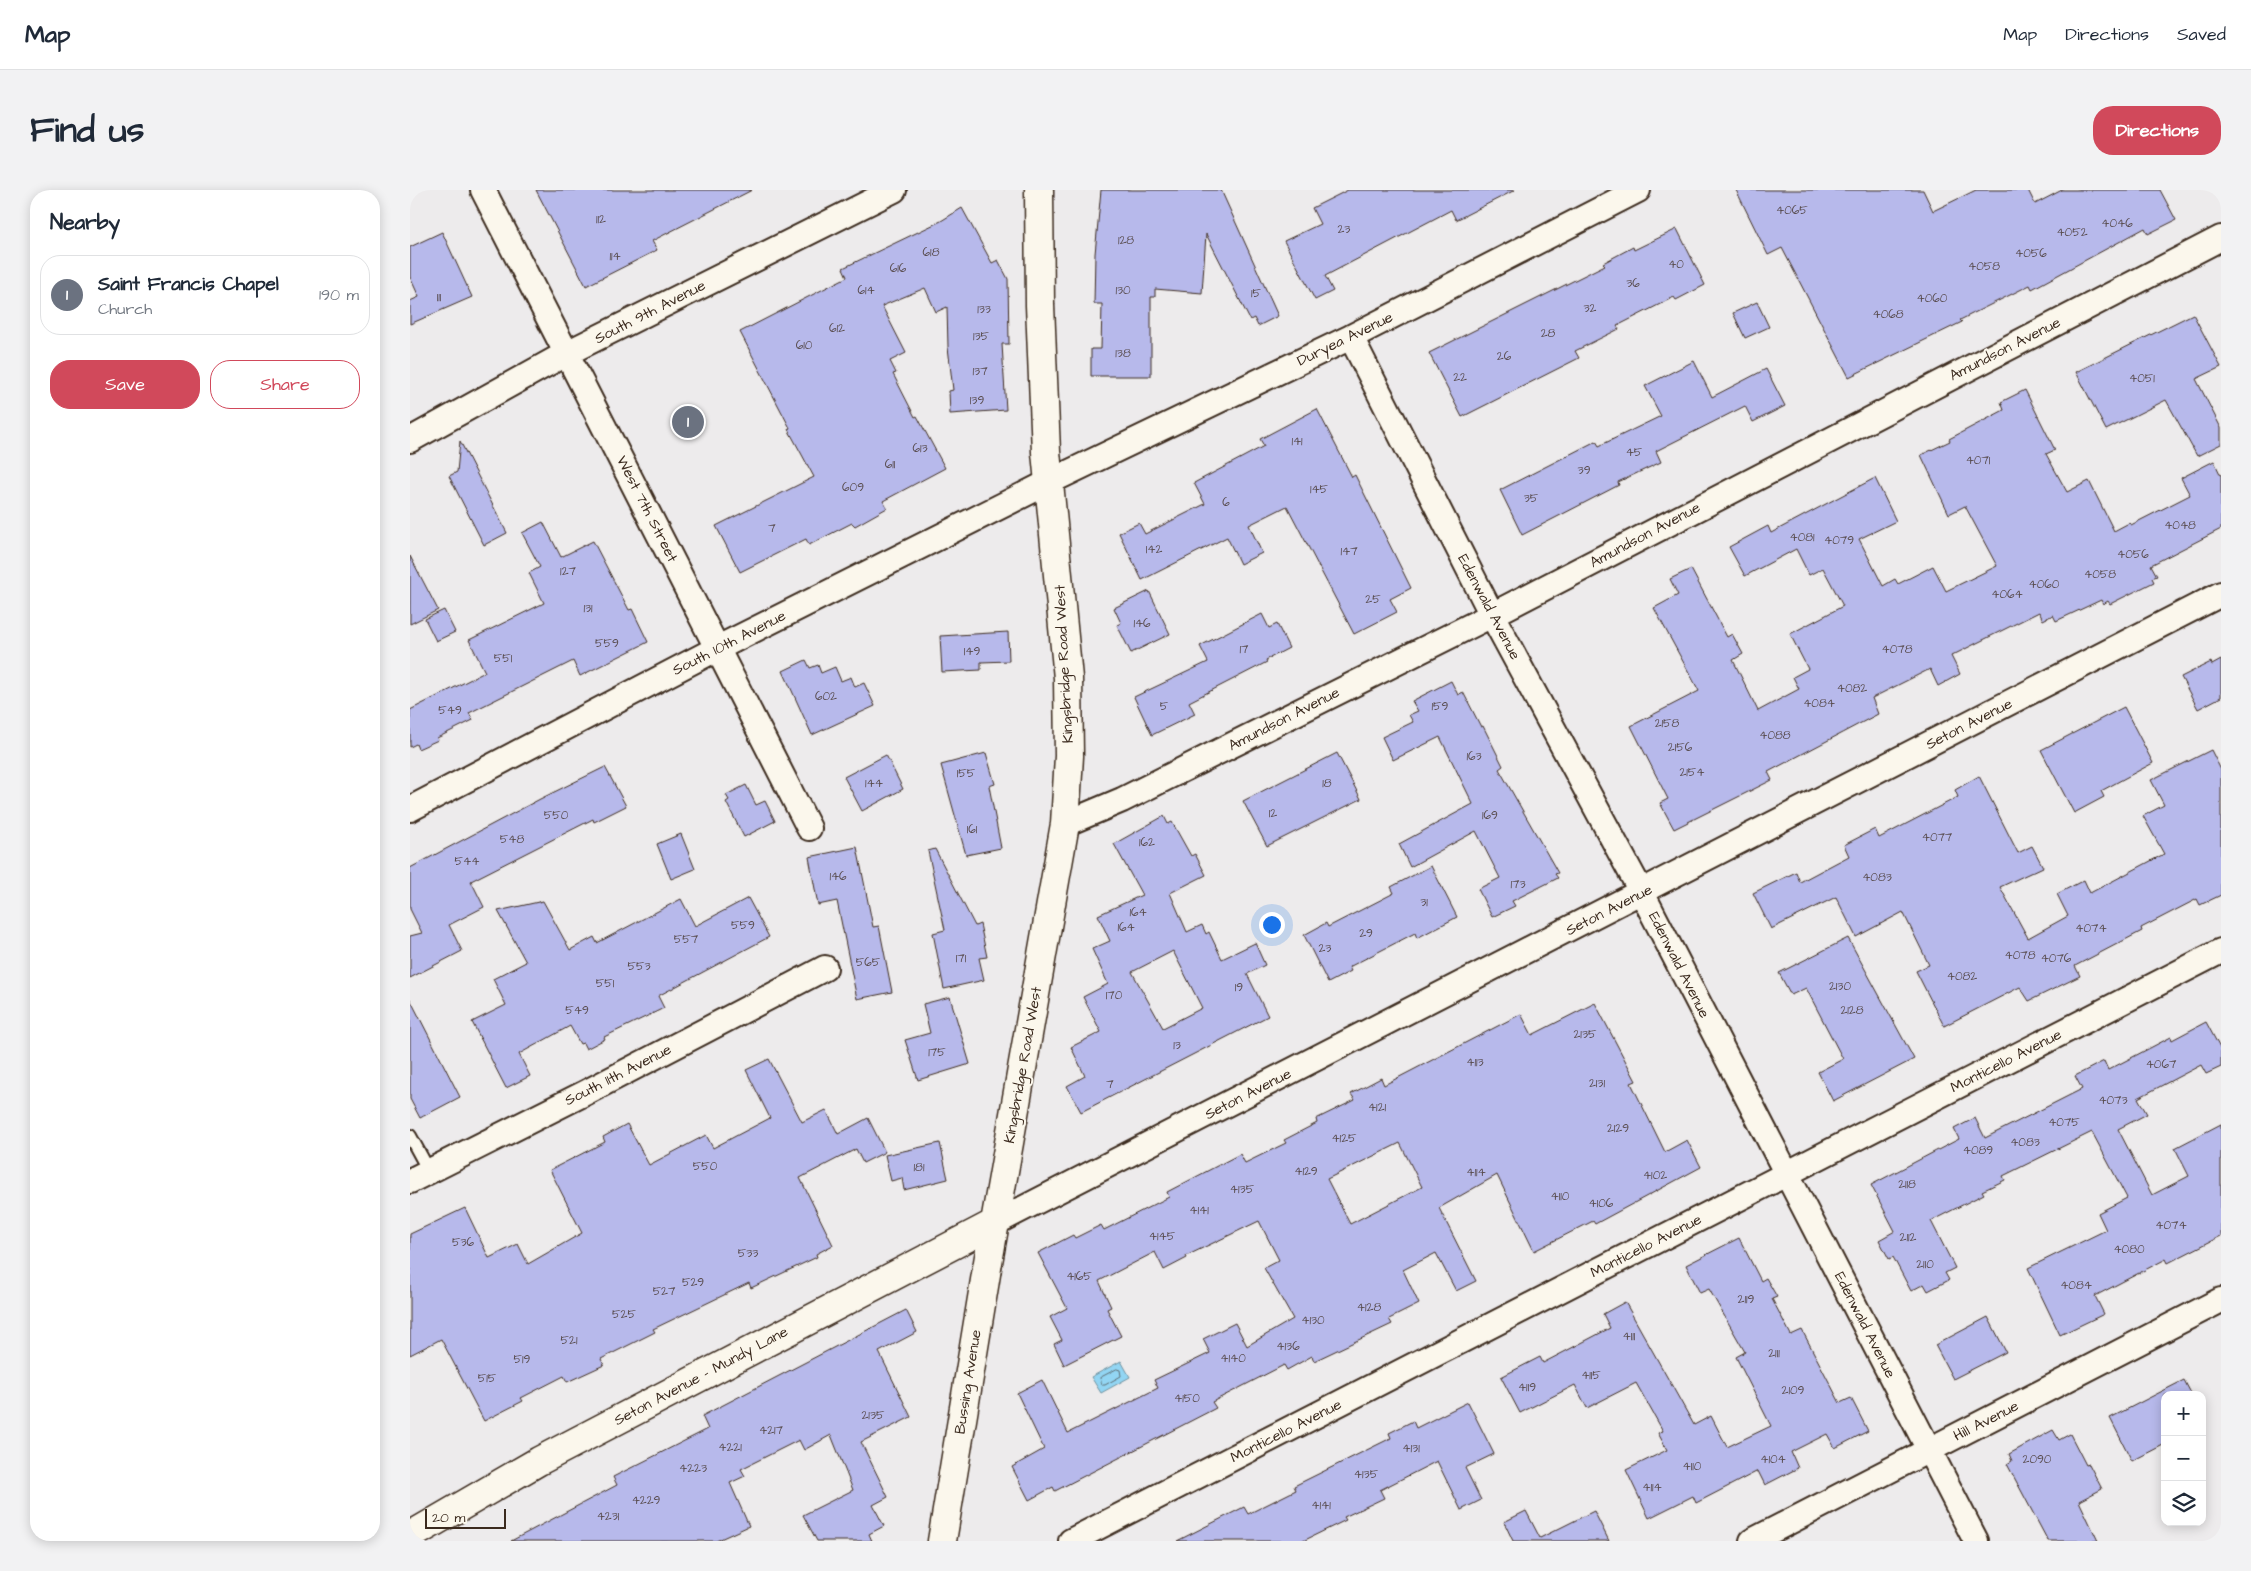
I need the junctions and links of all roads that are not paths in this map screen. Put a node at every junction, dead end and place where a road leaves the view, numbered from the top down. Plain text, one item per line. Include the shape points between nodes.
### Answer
1 (483, 190) edge
2 (894, 190) edge
3 (1039, 190) edge
4 (1638, 190) edge
5 (2221, 238) edge
6 (1351, 338) junction
7 (567, 353) junction
8 (410, 440) edge
9 (1050, 482) junction
10 (2221, 594) edge
11 (1492, 615) junction
12 (718, 648) junction
13 (410, 809) edge
14 (1065, 824) junction
15 (809, 828) dead end
16 (1642, 893) junction
17 (2221, 950) edge
18 (825, 968) dead end
19 (410, 1136) edge
20 (1788, 1173) junction
21 (419, 1176) edge
22 (995, 1222) junction
23 (2221, 1300) edge
24 (1929, 1450) junction
25 (410, 1536) edge
26 (942, 1541) edge
27 (1071, 1541) edge
28 (1752, 1541) edge
29 (1976, 1541) edge

1 - 7 street, West 7th Street
2 - 7 street, South 9th Avenue
3 - 9 street, Kingsbridge Road West via 1042,382
4 - 6 street, Duryea Avenue
5 - 11 street, Amundson Avenue
6 - 9 street, Duryea Avenue
6 - 11 street, Edenwald Avenue
7 - 8 street, South 9th Avenue
7 - 12 street, West 7th Street
9 - 12 street, South 10th Avenue
9 - 14 street, Kingsbridge Road West via 1068,678 1070,756
10 - 16 street, Seton Avenue
11 - 14 street, Amundson Avenue via 1122,800
11 - 16 street, Edenwald Avenue
12 - 13 street, South 10th Avenue
12 - 15 street, West 7th Street
14 - 22 street, Kingsbridge Road West
16 - 20 street, Edenwald Avenue
16 - 22 street, Seton Avenue
17 - 20 street, Monticello Avenue
18 - 21 street, South 11th Avenue
19 - 21 lane
20 - 24 street, Edenwald Avenue
20 - 27 street, Monticello Avenue
22 - 25 street, Seton Avenue - Mundy Lane via 539,1461
22 - 26 street, Bussing Avenue
23 - 24 street, Hill Avenue
24 - 28 street, Hill Avenue
24 - 29 street, Edenwald Avenue

